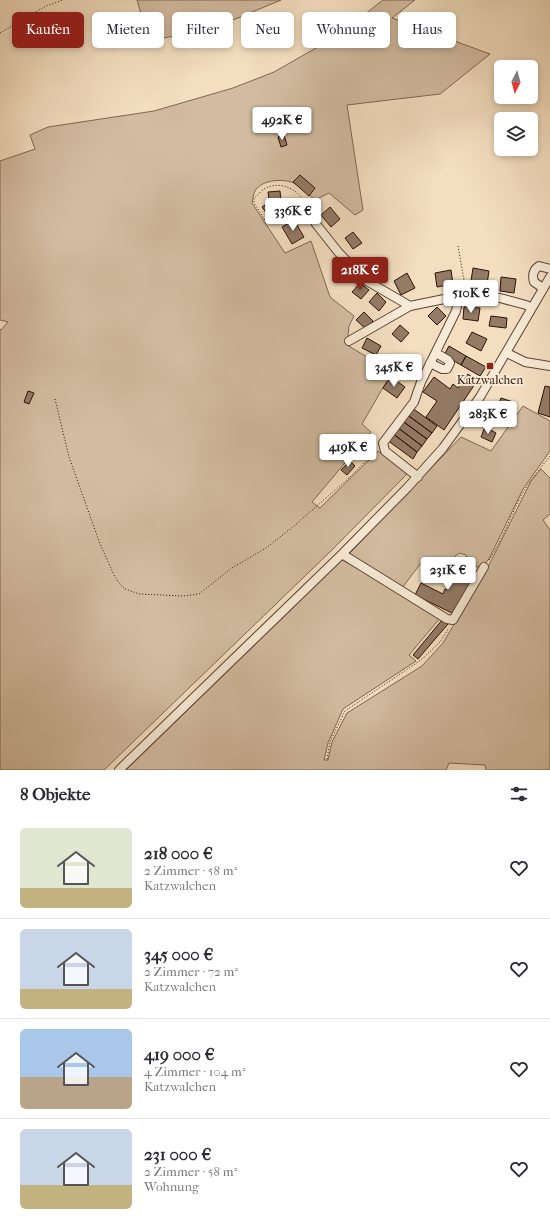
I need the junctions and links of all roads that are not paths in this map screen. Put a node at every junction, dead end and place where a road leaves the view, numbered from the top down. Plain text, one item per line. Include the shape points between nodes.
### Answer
1 (306, 204) road end
2 (550, 269) edge
3 (550, 277) edge
4 (543, 288) junction
5 (463, 295) junction
6 (410, 306) junction
7 (532, 308) junction
8 (349, 341) dead end
9 (436, 353) junction
10 (507, 353) junction
11 (430, 363) junction
12 (550, 366) edge
13 (418, 477) junction
14 (342, 554) junction
15 (484, 567) road end
16 (119, 770) edge

1 - 6 street via 316,224 339,253 367,281
2 - 4 street via 540,266 533,272 534,282
3 - 4 street
4 - 7 street
5 - 6 street
5 - 7 street via 496,297
5 - 9 street
6 - 8 street
7 - 10 street
9 - 11 street
9 - 11 street via 448,360 450,363 447,369
10 - 12 street via 525,362
10 - 13 street via 467,417
11 - 13 street via 414,402 383,443 386,451
13 - 14 street
14 - 15 street via 447,619 453,620
14 - 16 street

